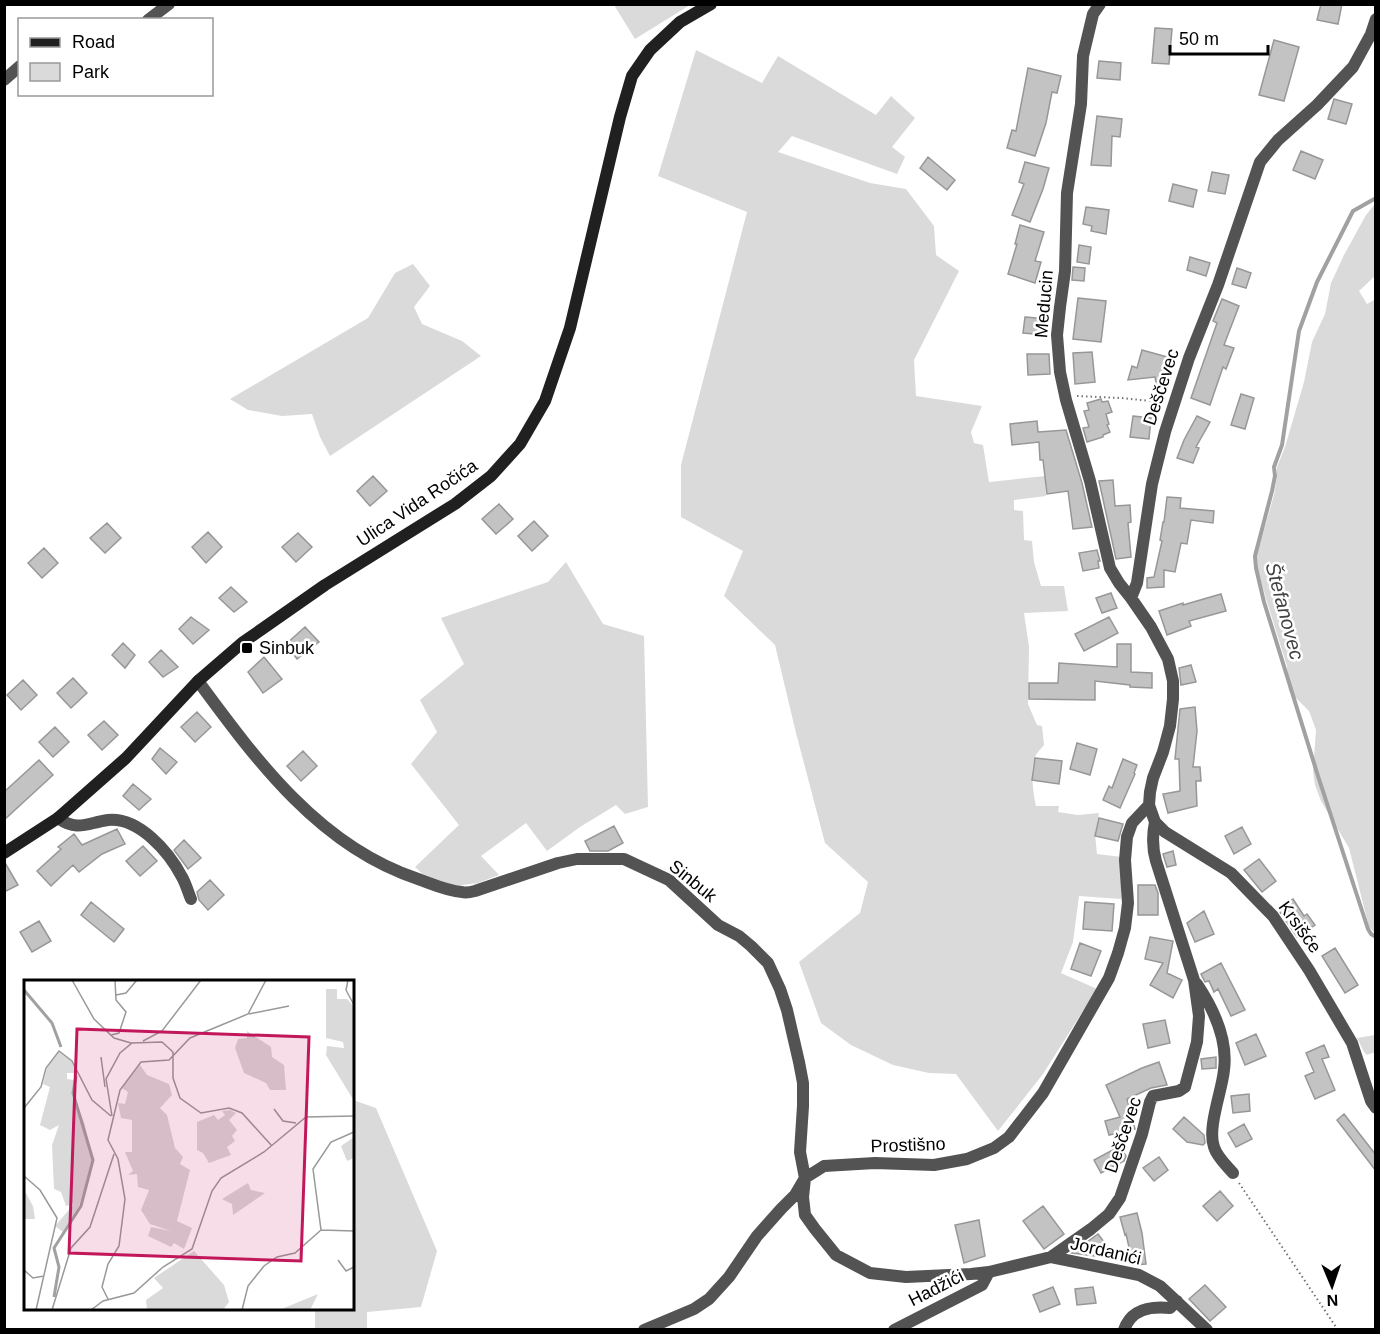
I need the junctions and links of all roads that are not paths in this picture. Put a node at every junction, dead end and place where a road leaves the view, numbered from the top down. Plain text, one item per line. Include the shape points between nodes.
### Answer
1 (170, 4) edge
2 (711, 4) edge
3 (1100, 4) edge
4 (151, 18) edge
5 (1376, 19) edge
6 (18, 68) edge
7 (4, 80) edge
8 (1131, 597) junction
9 (198, 681) junction
10 (1149, 805) junction
11 (58, 818) junction
12 (1155, 822) junction
13 (4, 853) edge
14 (190, 899) dead end
15 (1194, 980) junction
16 (1376, 1108) edge
17 (1233, 1173) road end
18 (805, 1178) junction
19 (1051, 1257) junction
20 (989, 1272) junction
21 (1177, 1301) junction
22 (644, 1329) edge
23 (894, 1329) edge
24 (1124, 1329) edge
25 (1207, 1329) edge

1 - 4 street
2 - 9 main road, Ulica Vida Ročića via 672,29 650,50 632,76 570,328 545,401 520,444 491,476 454,504 315,592 242,643
3 - 8 street, Meducin via 1092,14 1083,56 1081,104 1067,193 1059,372 1110,568
5 - 8 street, Deščevec via 1353,67 1260,162 1165,432 1152,484 1137,583
6 - 7 street
8 - 10 street via 1168,659 1173,681 1170,726
9 - 11 main road, Ulica Vida Ročića via 126,758
9 - 18 street, Sinbuk via 241,740 310,816 384,866 462,892 558,863 624,859 669,880 718,925 752,946 768,963 787,1010 803,1083 800,1152
10 - 12 street
10 - 18 street, Prostišno via 1132,823 1127,837 1125,928 1109,978 1043,1093 1009,1137 968,1159 934,1165 824,1166
11 - 13 main road, Ulica Vida Ročića
11 - 14 street via 78,826 108,820 136,826 171,860
12 - 15 street, Deščevec via 1152,833 1156,861
12 - 16 street, Krsišće via 1231,873 1273,916 1352,1043
15 - 17 street, Deščevec via 1213,1012 1223,1043 1225,1069 1213,1128 1214,1147
15 - 19 street, Deščevec via 1198,1034 1185,1087 1153,1096 1120,1198 1100,1222
18 - 20 street, Sinbuk via 805,1215 836,1255 870,1273 906,1277
18 - 22 street, Prostišno via 709,1299
19 - 20 street, Sinbuk
19 - 21 street, Jordanići via 1139,1275
20 - 23 street, Hadžići via 982,1285
21 - 24 street via 1170,1308 1144,1309 1130,1317
21 - 25 street, Jordanići

